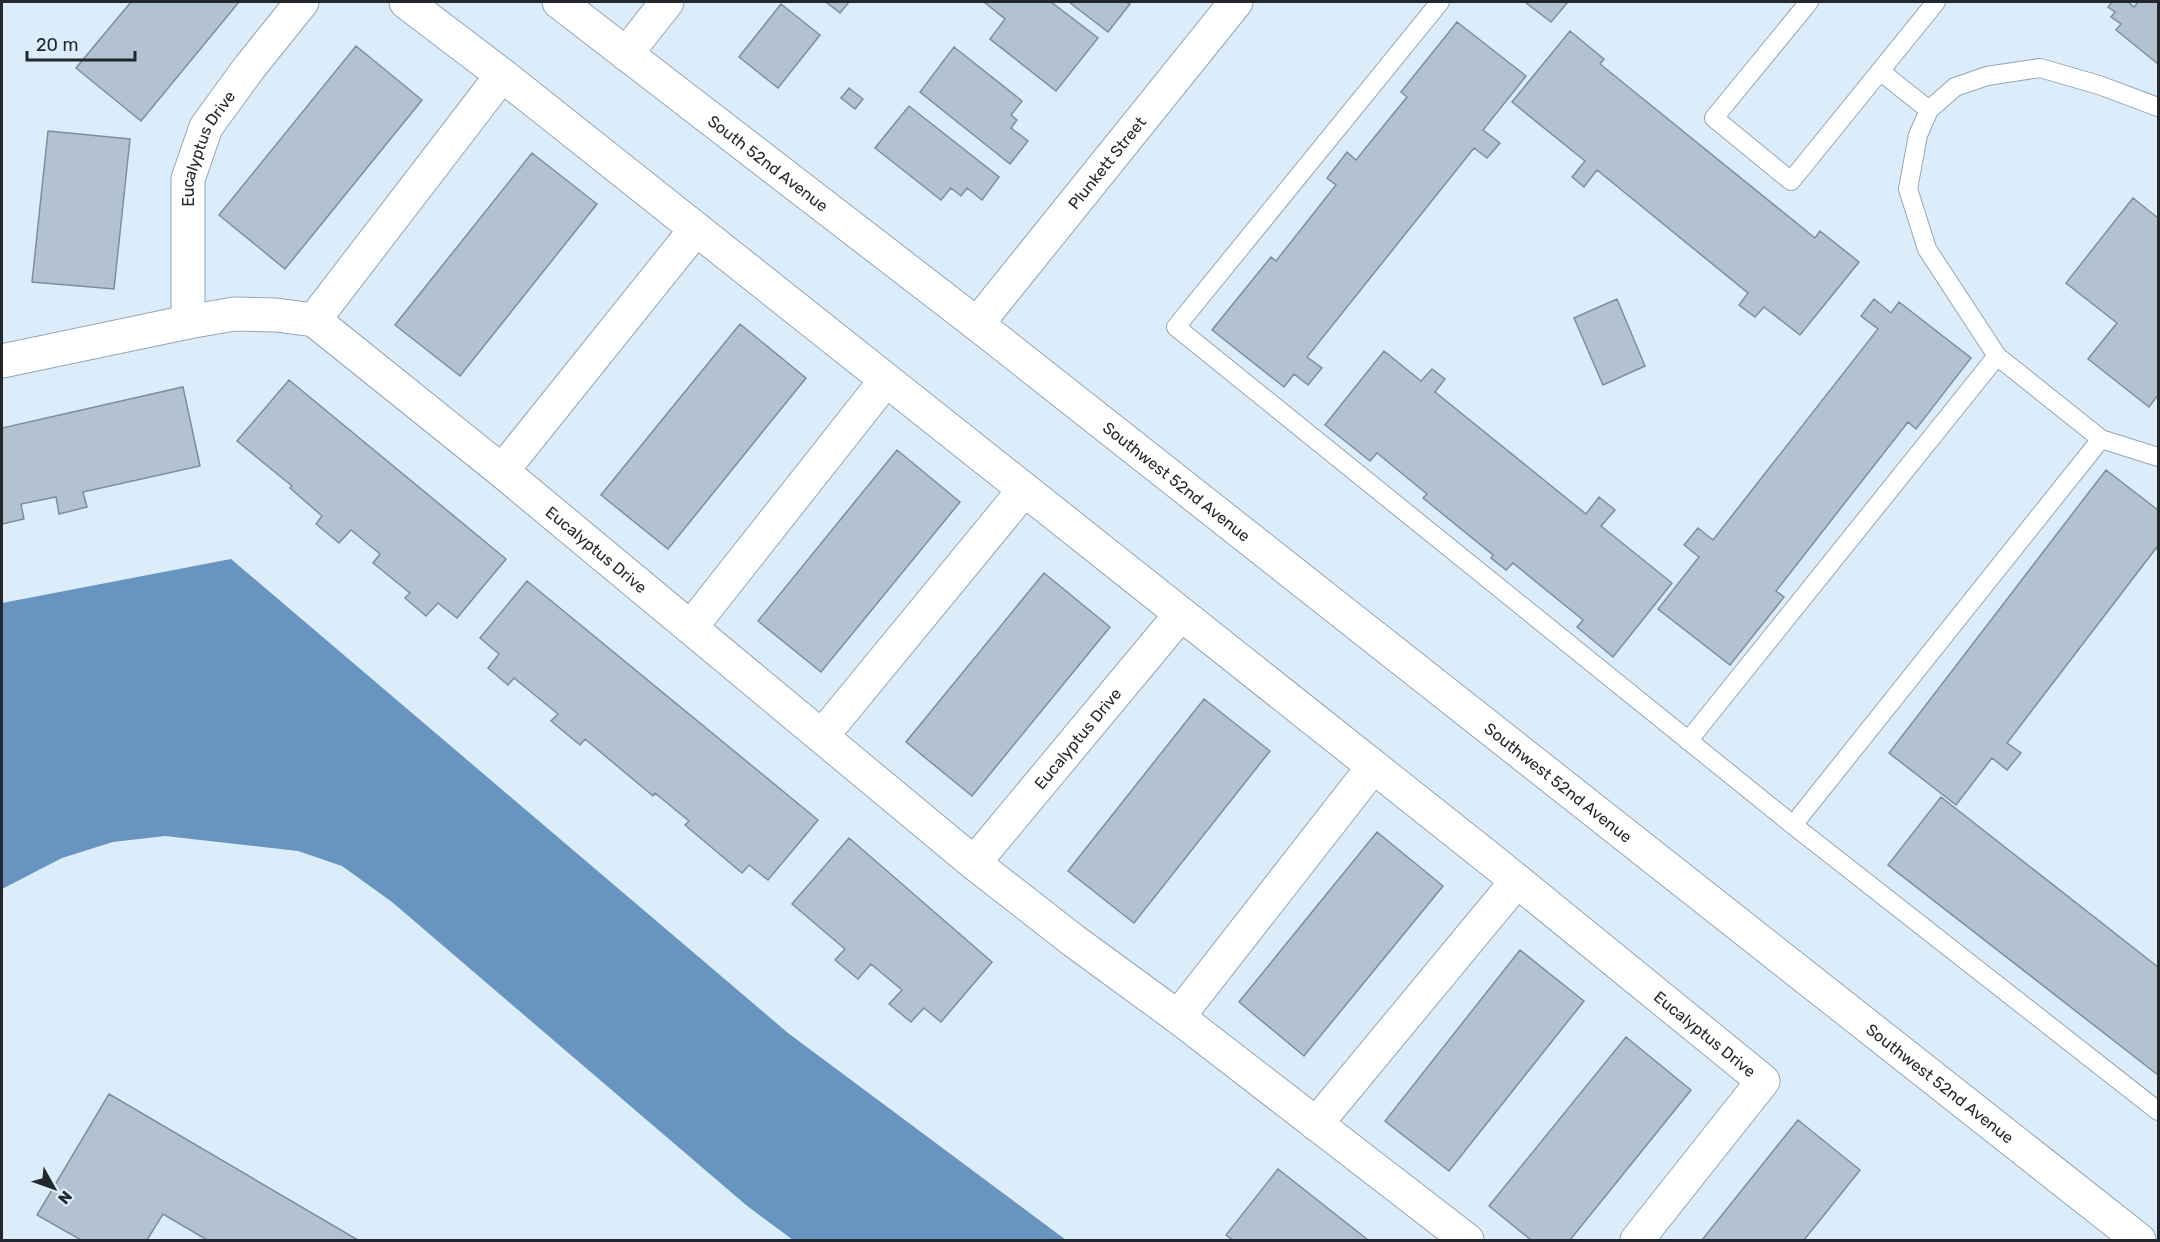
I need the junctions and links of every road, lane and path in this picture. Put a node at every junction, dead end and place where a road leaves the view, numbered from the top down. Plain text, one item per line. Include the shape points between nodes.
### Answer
1 (302, 2) edge
2 (406, 2) edge
3 (559, 2) edge
4 (668, 2) edge
5 (1236, 2) edge
6 (1440, 2) edge
7 (1809, 2) edge
8 (1936, 2) edge
9 (626, 54) junction
10 (1880, 71) junction
11 (502, 75) junction
12 (2158, 107) edge
13 (1929, 110) junction
14 (696, 229) junction
15 (314, 320) junction
16 (188, 322) junction
17 (977, 324) junction
18 (1997, 356) junction
19 (2, 361) edge
20 (886, 380) junction
21 (2101, 439) junction
22 (2158, 457) edge
23 (501, 471) junction
24 (1024, 490) junction
25 (1181, 614) junction
26 (691, 627) junction
27 (822, 736) junction
28 (1688, 741) junction
29 (1373, 767) junction
30 (1793, 825) junction
31 (974, 863) junction
32 (1517, 881) junction
33 (1178, 1017) junction
34 (2158, 1111) edge
35 (1316, 1124) junction
36 (1467, 1240) edge
37 (1637, 1240) edge
38 (2139, 1240) edge

1 - 16 street, Eucalyptus Drive via 206,127 188,179
2 - 11 street, Eucalyptus Drive
3 - 9 street, South 52nd Avenue
4 - 9 street
5 - 17 street, Plunkett Street
6 - 28 lane via 1176,327
7 - 10 lane via 1714,118 1791,181
8 - 10 lane
9 - 17 street, South 52nd Avenue
10 - 13 lane
11 - 14 street, Eucalyptus Drive
11 - 15 street
12 - 13 lane via 2040,68 1987,76 1955,87
13 - 18 lane via 1918,135 1908,189 1927,249
14 - 20 street, Eucalyptus Drive
14 - 23 street
15 - 16 street via 234,314
15 - 23 street, Eucalyptus Drive
16 - 19 street
17 - 38 street, Southwest 52nd Avenue
18 - 21 lane
18 - 28 lane
20 - 24 street, Eucalyptus Drive
20 - 26 street
21 - 22 lane
21 - 30 lane
23 - 26 street, Eucalyptus Drive
24 - 25 street, Eucalyptus Drive
24 - 27 street
25 - 29 street, Eucalyptus Drive
25 - 31 street, Eucalyptus Drive
26 - 27 street, Eucalyptus Drive
27 - 31 street, Eucalyptus Drive
28 - 30 lane
29 - 32 street, Eucalyptus Drive
29 - 33 street
30 - 34 lane
31 - 33 street, Eucalyptus Drive
32 - 35 street
32 - 37 street, Eucalyptus Drive via 1763,1081
33 - 35 street, Eucalyptus Drive
35 - 36 street, Eucalyptus Drive

